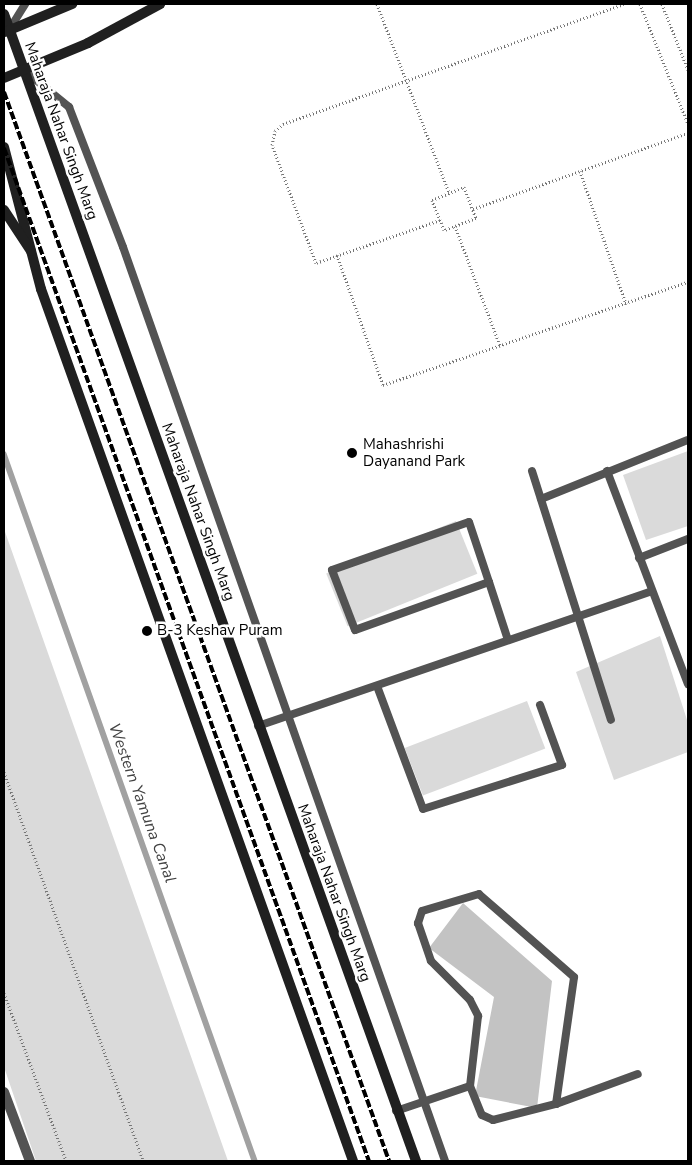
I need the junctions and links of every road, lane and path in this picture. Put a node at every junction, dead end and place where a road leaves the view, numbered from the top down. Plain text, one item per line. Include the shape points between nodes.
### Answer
1 (25, 4) edge
2 (72, 4) edge
3 (160, 4) edge
4 (377, 4) edge
5 (624, 4) edge
6 (640, 4) edge
7 (662, 4) edge
8 (4, 14) edge
9 (6, 31) edge
10 (23, 70) junction
11 (688, 70) edge
12 (4, 78) edge
13 (407, 79) junction
14 (688, 124) edge
15 (688, 133) edge
16 (4, 147) edge
17 (580, 171) junction
18 (449, 193) junction
19 (473, 209) junction
20 (4, 210) edge
21 (440, 220) junction
22 (455, 226) junction
23 (336, 255) junction
24 (36, 258) junction
25 (688, 282) edge
26 (626, 304) junction
27 (500, 346) junction
28 (688, 440) edge
29 (532, 470) dead end
30 (607, 471) junction
31 (540, 499) junction
32 (688, 539) edge
33 (640, 558) junction
34 (489, 582) junction
35 (652, 591) junction
36 (577, 617) junction
37 (508, 640) junction
38 (688, 683) edge
39 (376, 686) junction
40 (540, 705) dead end
41 (286, 716) junction
42 (611, 720) dead end
43 (258, 726) junction
44 (4, 772) edge
45 (4, 993) edge
46 (638, 1074) dead end
47 (470, 1086) junction
48 (4, 1092) edge
49 (423, 1101) junction
50 (556, 1104) junction
51 (396, 1111) junction
52 (30, 1161) edge
53 (66, 1161) edge
54 (143, 1161) edge
55 (353, 1161) edge
56 (416, 1161) edge
57 (444, 1161) edge
58 (644, 1161) edge
59 (650, 1161) edge

1 - 9 lane
2 - 9 main road
3 - 10 main road via 88,43
4 - 13 path
5 - 13 path
6 - 14 path
7 - 11 path
8 - 9 main road, Maharaja Nahar Singh Marg
9 - 10 main road, Maharaja Nahar Singh Marg
10 - 12 main road
10 - 41 lane via 69,107 123,247
10 - 43 main road, Maharaja Nahar Singh Marg
13 - 18 path
13 - 23 path via 283,124 274,131 272,145 316,263
15 - 17 path
16 - 24 main road
17 - 19 path
17 - 26 path
18 - 19 path via 464,187
18 - 21 path via 432,200
19 - 22 path via 476,218
20 - 24 main road
21 - 22 path via 444,230
21 - 23 path
22 - 27 path
23 - 27 path via 383,385
24 - 55 main road via 41,289
25 - 26 path
26 - 27 path
28 - 30 lane
29 - 31 lane
30 - 31 lane
30 - 33 lane
31 - 36 lane
32 - 33 lane
33 - 35 lane
34 - 34 lane via 469,522 332,570 354,630
34 - 37 lane
35 - 36 lane
35 - 38 lane
36 - 37 lane
36 - 42 lane
37 - 39 lane
39 - 40 lane via 423,810 562,765
39 - 41 lane
41 - 43 lane
41 - 49 lane
43 - 51 main road, Maharaja Nahar Singh Marg
44 - 54 path
45 - 53 path
46 - 50 lane
47 - 49 lane
47 - 50 lane via 480,1112 493,1120
47 - 50 lane via 478,1016 470,1000 431,961 419,917 422,911 479,894 574,977
48 - 52 street
49 - 51 lane
49 - 57 lane
51 - 56 main road, Maharaja Nahar Singh Marg
58 - 59 path

